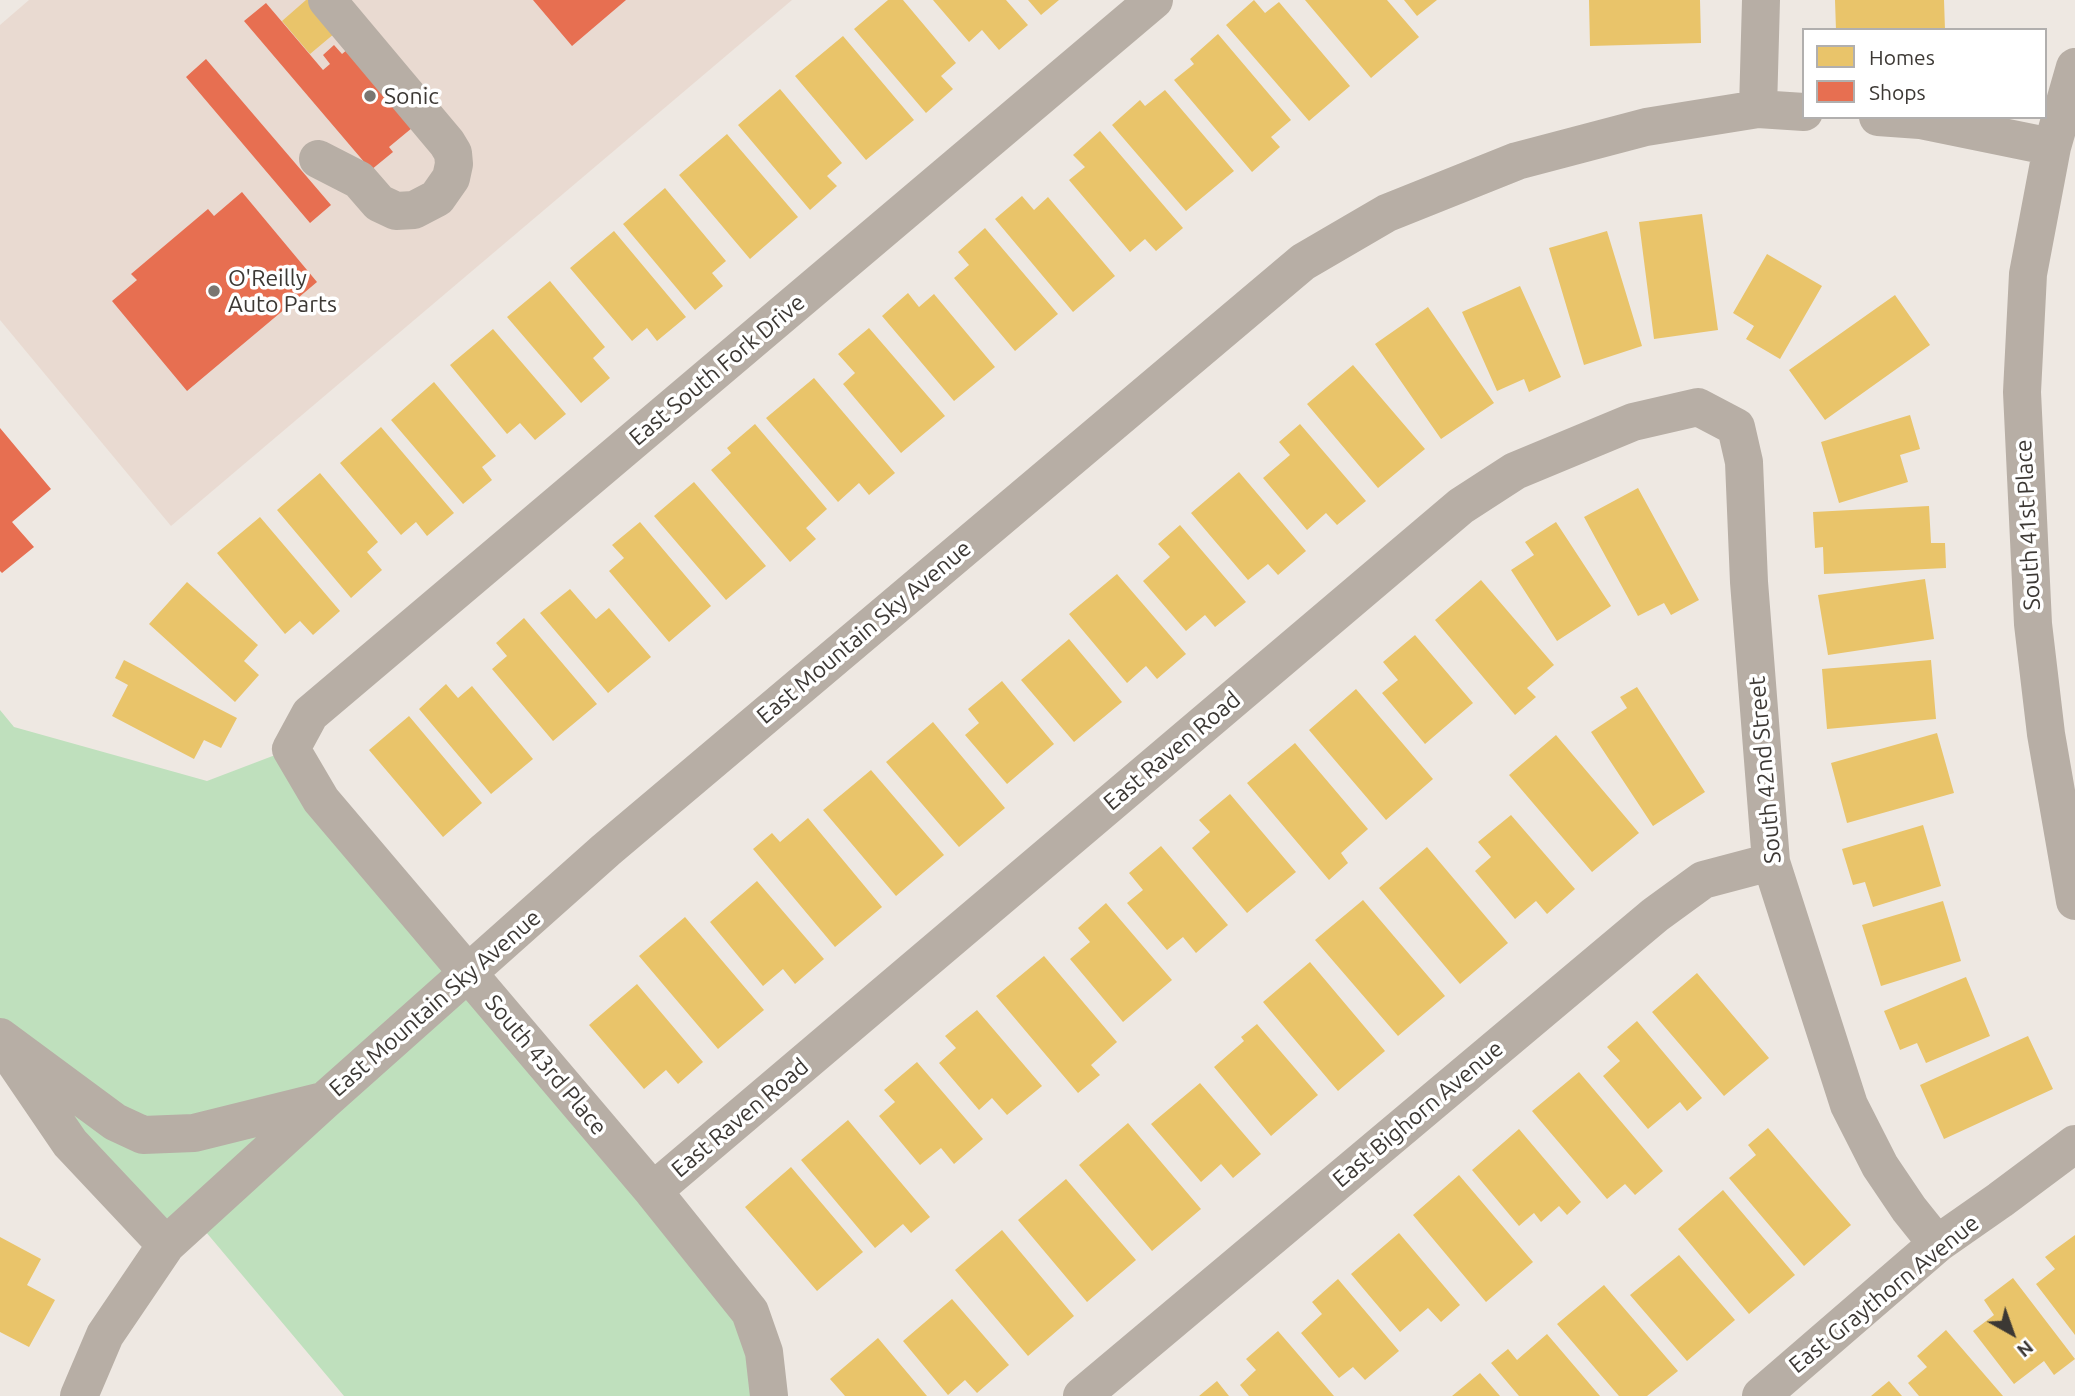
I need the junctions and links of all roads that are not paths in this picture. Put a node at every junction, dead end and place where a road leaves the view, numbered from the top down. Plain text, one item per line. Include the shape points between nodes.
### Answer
1 (327, 0) edge
2 (1154, 0) edge
3 (1761, 0) edge
4 (2075, 66) edge
5 (1758, 109) junction
6 (1802, 112) edge
7 (1906, 119) edge
8 (2052, 147) junction
9 (318, 159) dead end
10 (1736, 427) joint
11 (291, 749) joint
12 (1771, 862) junction
13 (2075, 901) edge
14 (469, 974) junction
15 (0, 1039) edge
16 (324, 1101) junction
17 (2075, 1143) edge
18 (653, 1191) junction
19 (1937, 1244) junction
20 (166, 1245) junction
21 (79, 1396) edge
22 (769, 1396) edge
23 (1082, 1396) edge
24 (1761, 1396) edge

1 - 9 street via 447,143 454,164 451,178 437,198 414,210 396,211 379,203 359,180
2 - 11 street, East South Fork Drive via 310,714
3 - 5 street
4 - 8 street
5 - 6 street, East Mountain Sky Avenue
5 - 14 street, East Mountain Sky Avenue via 1646,127 1517,161 1387,213 1303,262 606,850
7 - 8 street
8 - 13 street, South 41st Place via 2028,274 2022,392 2034,624 2046,734
10 - 12 street, South 42nd Street via 1744,462
10 - 18 street, East Raven Road via 1698,407 1633,422 1515,471 1461,506
11 - 14 street, South 43rd Place via 321,800
12 - 19 street, South 42nd Street via 1849,1105 1880,1166
12 - 23 street, East Bighorn Avenue via 1703,880 1655,915
14 - 16 street, East Mountain Sky Avenue
14 - 18 street, South 43rd Place
15 - 16 street via 115,1122 143,1135 194,1133
15 - 20 street via 70,1143
16 - 20 street, East Mountain Sky Avenue
17 - 19 street, East Graythorn Avenue
18 - 22 street, South 43rd Place via 750,1312 764,1352
19 - 24 street, East Graythorn Avenue
20 - 21 street, East Mountain Sky Avenue via 105,1335

